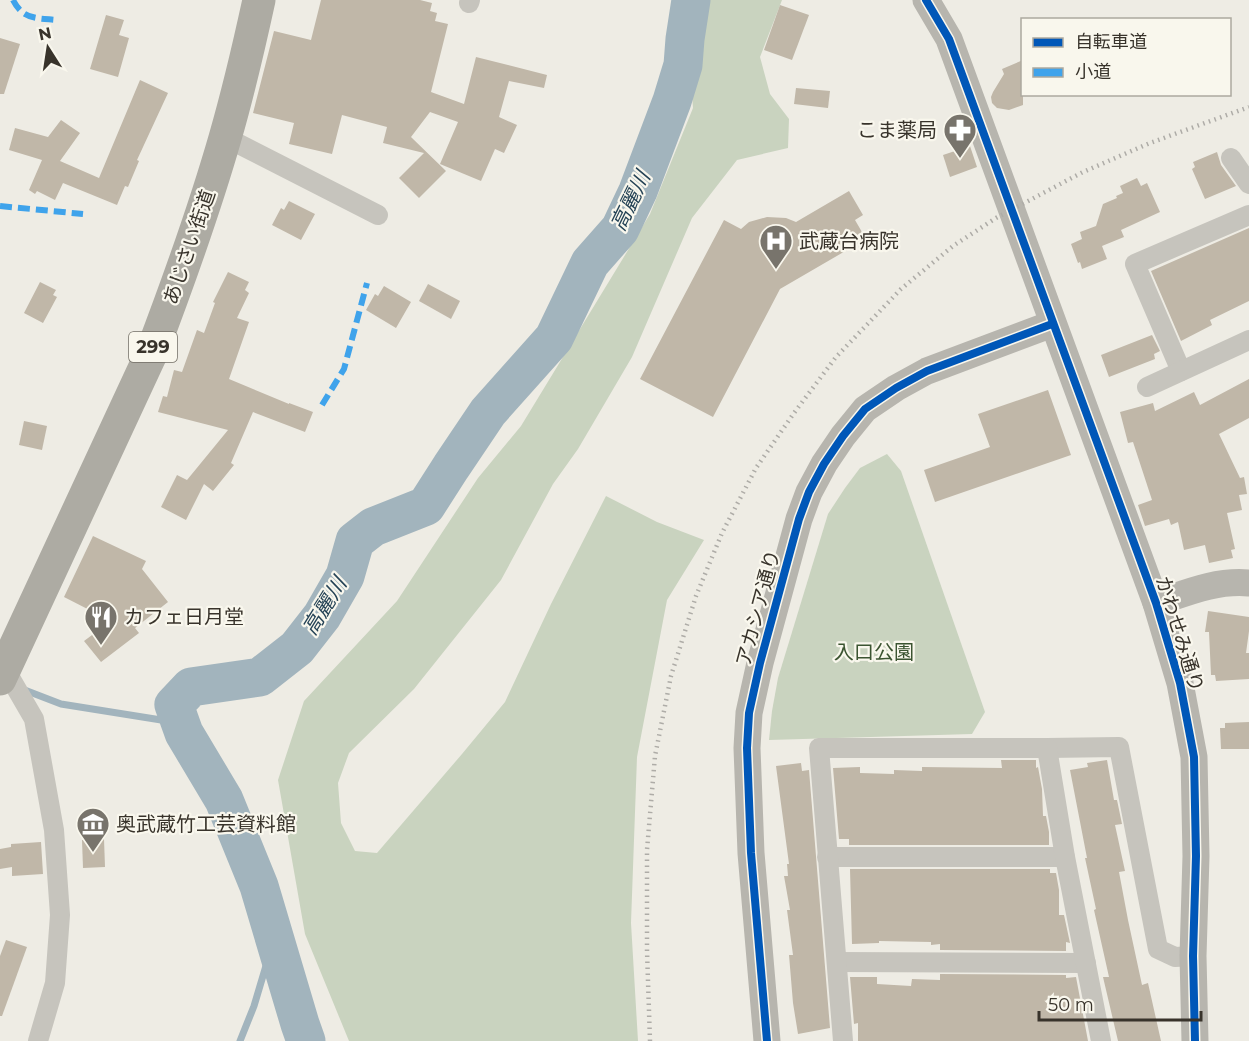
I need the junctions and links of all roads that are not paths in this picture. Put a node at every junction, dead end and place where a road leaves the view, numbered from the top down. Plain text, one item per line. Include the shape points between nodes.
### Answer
1 (259, 0) edge
2 (926, 0) edge
3 (225, 137) junction
4 (1231, 158) dead end
5 (1249, 184) edge
6 (378, 215) dead end
7 (1249, 215) edge
8 (1053, 324) junction
9 (1249, 340) edge
10 (1181, 372) junction
11 (1147, 387) dead end
12 (1249, 583) edge
13 (1156, 603) junction
14 (2, 675) edge
15 (1047, 748) junction
16 (827, 857) junction
17 (1065, 857) junction
18 (1192, 956) junction
19 (837, 962) junction
20 (1086, 963) junction
21 (38, 1041) edge
22 (766, 1041) edge
23 (843, 1041) edge
24 (1101, 1041) edge
25 (1195, 1041) edge

1 - 3 highway, あじさい街道 / 299
2 - 8 street, かわせみ通り via 949,39
3 - 6 street
3 - 14 highway, あじさい街道 / 299 via 151,354
4 - 5 street
7 - 10 street via 1135,264
8 - 13 street, かわせみ通り
8 - 22 street, アカシア通り via 927,371 865,409 843,435 809,492 759,663 749,713 751,853
9 - 10 street
10 - 11 street
12 - 13 street via 1198,588
13 - 18 street, かわせみ通り via 1180,683 1194,757
14 - 21 street via 34,719 54,830 60,915 57,960 55,983
15 - 16 street via 819,748
15 - 17 street
15 - 18 street via 1119,747 1158,949 1176,957
16 - 17 street
16 - 19 street
17 - 20 street
18 - 25 street, かわせみ通り
19 - 20 street
19 - 23 street
20 - 24 street

